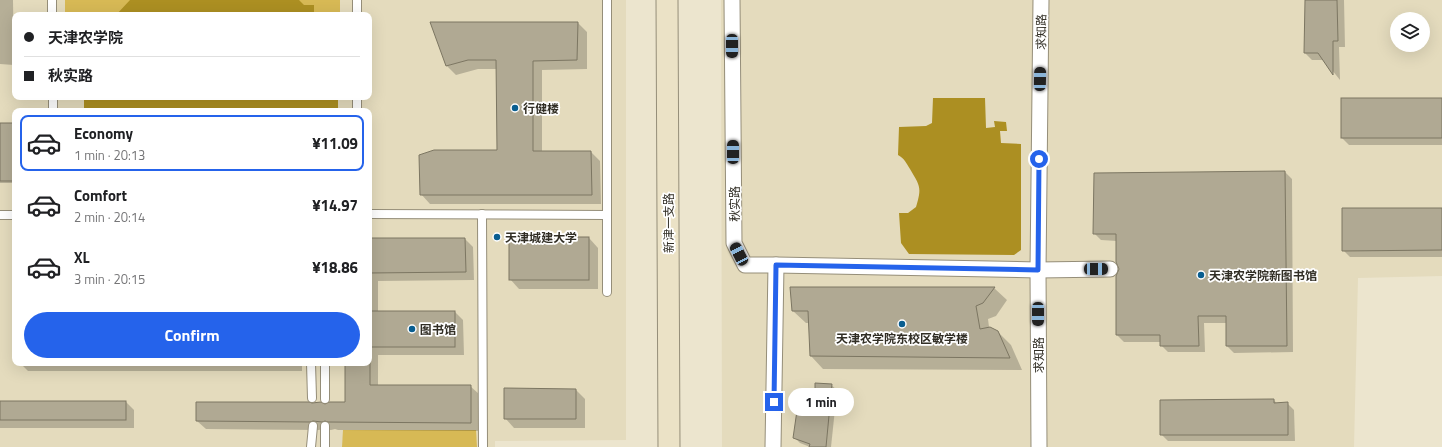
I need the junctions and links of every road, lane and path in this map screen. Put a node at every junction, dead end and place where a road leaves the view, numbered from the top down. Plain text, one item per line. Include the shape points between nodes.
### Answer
1 (52, 0) edge
2 (357, 0) edge
3 (607, 0) edge
4 (667, 0) edge
5 (732, 0) edge
6 (1041, 0) edge
7 (52, 12) edge
8 (357, 12) edge
9 (372, 214) edge
10 (482, 214) junction
11 (0, 215) edge
12 (12, 215) edge
13 (607, 215) junction
14 (776, 265) junction
15 (1110, 269) dead end
16 (1038, 270) junction
17 (607, 292) dead end
18 (311, 366) edge
19 (325, 366) edge
20 (312, 398) dead end
21 (325, 399) dead end
22 (313, 426) dead end
23 (325, 426) dead end
24 (311, 447) edge
25 (325, 447) edge
26 (483, 447) edge
27 (669, 447) edge
28 (773, 447) edge
29 (1039, 447) edge

1 - 7 lane
2 - 8 lane
3 - 13 lane
4 - 27 street, 新津一支路
5 - 14 street, 秋实路 via 734,243 745,265
6 - 16 street, 求知路
9 - 10 lane
10 - 13 lane
10 - 26 lane
11 - 12 lane
13 - 17 lane
14 - 16 street
14 - 28 street
15 - 16 street
16 - 29 street, 求知路
18 - 20 lane
19 - 21 lane
22 - 24 lane
23 - 25 lane

